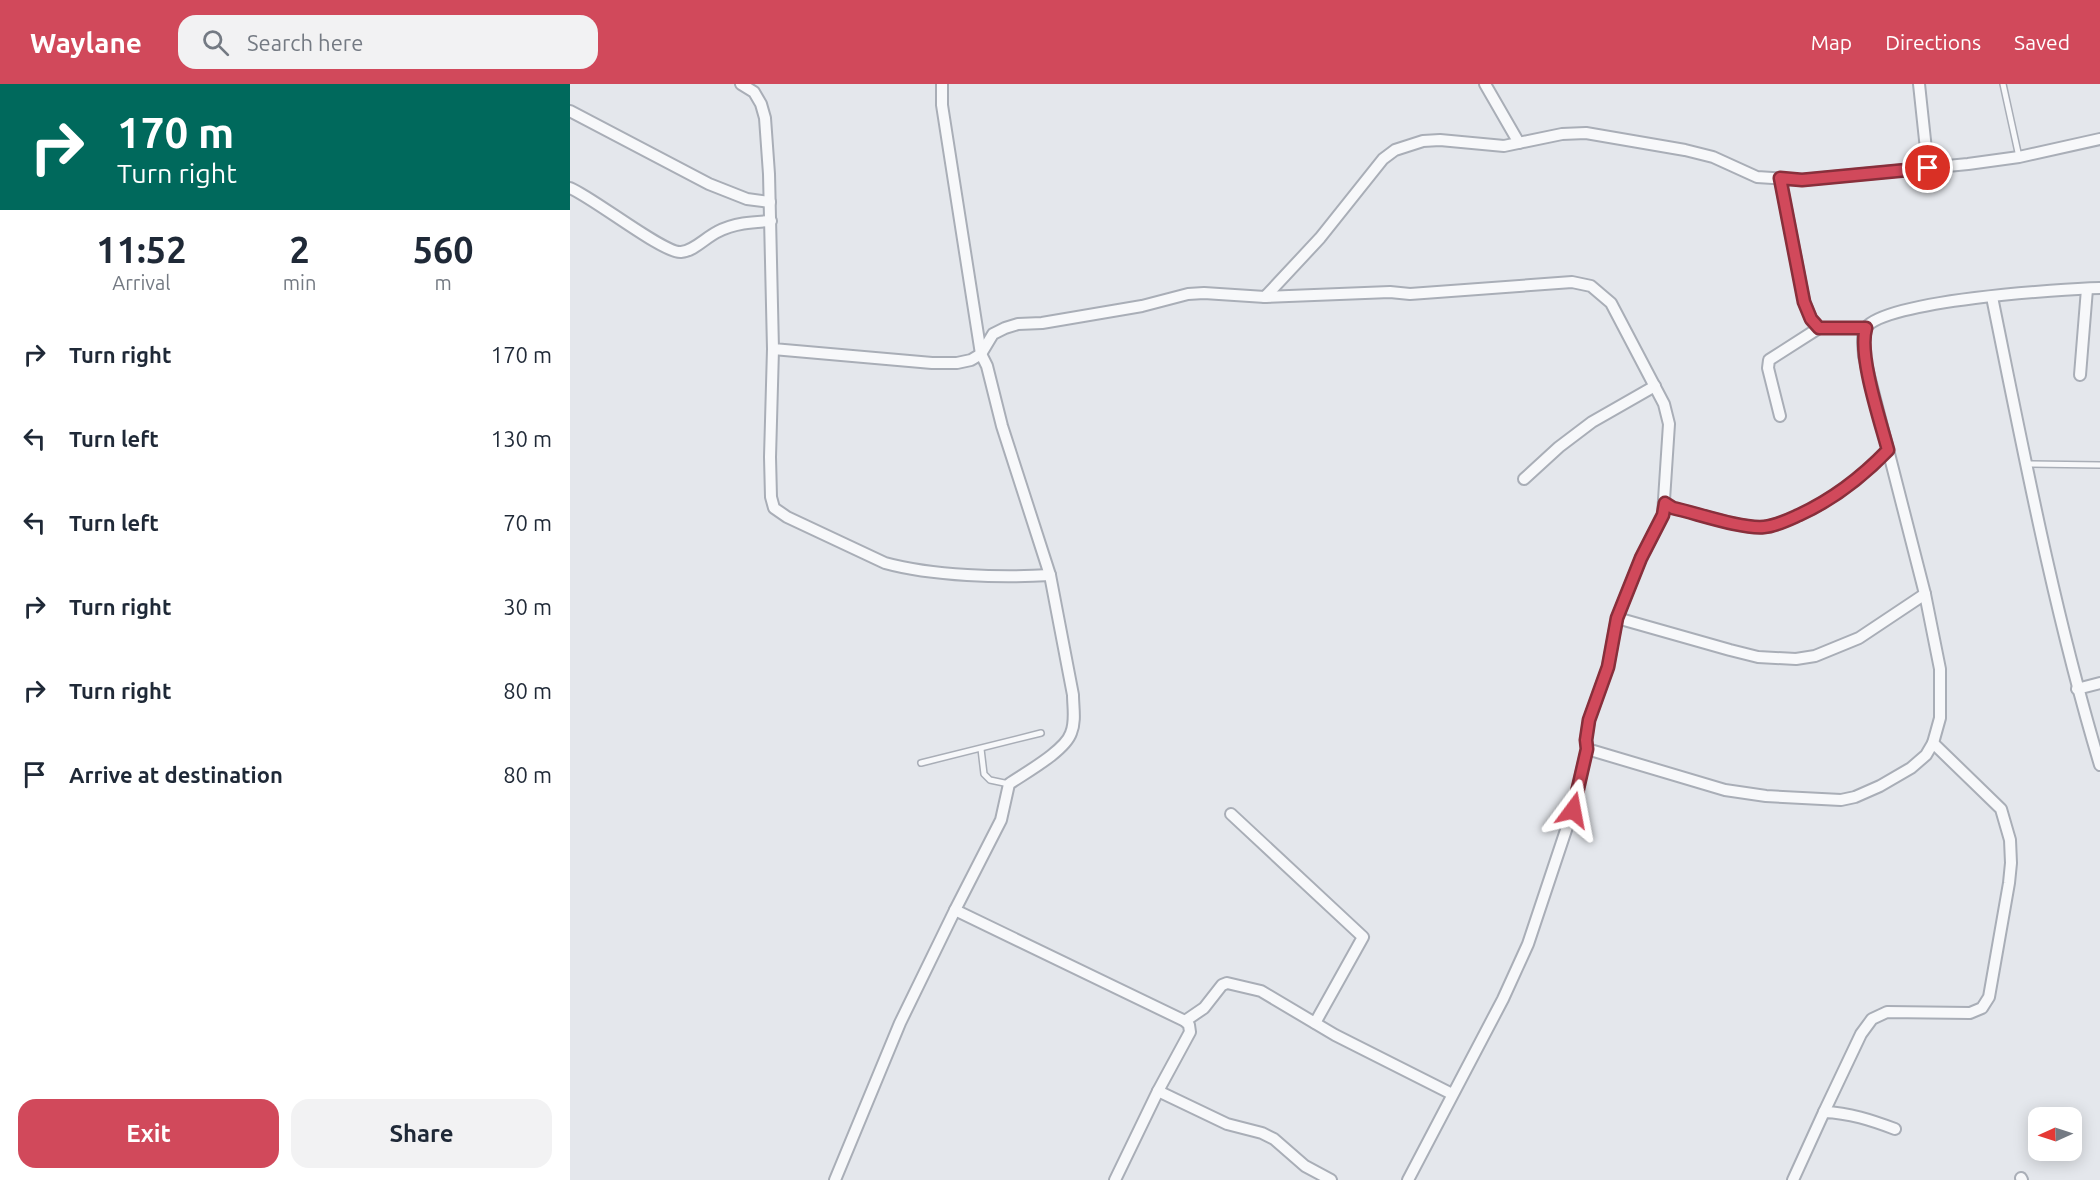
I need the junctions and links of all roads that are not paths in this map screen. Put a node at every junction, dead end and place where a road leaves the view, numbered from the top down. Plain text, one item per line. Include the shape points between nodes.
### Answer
1 (741, 84) edge
2 (942, 84) edge
3 (1485, 84) edge
4 (1919, 84) edge
5 (2003, 84) edge
6 (570, 111) edge
7 (2100, 139) edge
8 (1519, 143) junction
9 (2019, 157) junction
10 (1928, 168) junction
11 (1780, 178) junction
12 (570, 188) edge
13 (770, 202) junction
14 (771, 221) junction
15 (2100, 288) edge
16 (2087, 289) junction
17 (1265, 297) junction
18 (1992, 297) junction
19 (1819, 328) junction
20 (1866, 328) junction
21 (773, 349) junction
22 (981, 354) junction
23 (2080, 375) dead end
24 (1655, 386) junction
25 (1780, 416) dead end
26 (1888, 450) junction
27 (2026, 464) junction
28 (2100, 465) edge
29 (1524, 479) dead end
30 (1665, 503) junction
31 (1050, 575) junction
32 (1925, 594) junction
33 (1617, 618) junction
34 (2100, 684) edge
35 (2077, 689) junction
36 (1041, 733) dead end
37 (1933, 743) junction
38 (981, 749) junction
39 (1587, 749) junction
40 (921, 763) dead end
41 (2100, 765) edge
42 (1008, 788) junction
43 (1232, 814) dead end
44 (955, 910) junction
45 (1185, 1021) junction
46 (1315, 1023) junction
47 (1158, 1091) junction
48 (1452, 1094) junction
49 (1824, 1112) junction
50 (1895, 1130) dead end
51 (835, 1180) edge
52 (1115, 1180) edge
53 (1331, 1180) edge
54 (1408, 1180) edge
55 (1793, 1180) edge

1 - 13 street via 754,92 765,118
2 - 22 street via 942,105
3 - 8 street
4 - 10 street
5 - 9 lane
6 - 13 street via 715,186 747,199
7 - 9 street
8 - 11 street via 1587,133 1685,150 1726,162 1757,177
8 - 17 street via 1496,146 1440,140 1395,150
9 - 10 street
10 - 11 street via 1802,180
11 - 19 street via 1804,302
12 - 14 street via 673,252 690,250 731,226
13 - 14 street
14 - 21 street
15 - 16 street
16 - 18 street
16 - 23 street
17 - 22 street via 1188,294 1131,308 1018,324 993,334
17 - 24 street via 1410,294 1572,282 1591,286 1611,303
18 - 20 street via 1927,304 1875,320
18 - 27 street
19 - 20 street
19 - 25 street via 1768,360
20 - 26 street via 1864,356
21 - 22 street via 932,363 957,363
21 - 31 street via 770,457 774,508 895,566 1002,576
22 - 31 street
24 - 29 street via 1592,422
24 - 30 street via 1665,404 1669,424
26 - 30 street via 1845,489 1778,524 1749,526
26 - 32 street
27 - 28 lane
27 - 35 street
30 - 33 street
31 - 42 street via 1072,695 1073,726 1062,746
32 - 33 street via 1859,638 1796,660 1730,651
32 - 37 street via 1940,669 1940,718
33 - 39 street via 1608,667 1589,720
34 - 35 street
35 - 41 street
36 - 38 lane
37 - 39 street via 1911,768 1855,797 1840,800 1725,790
37 - 49 street via 2001,810 2010,840 2009,884 1989,997 1982,1008 1970,1013 1887,1012 1872,1019
38 - 40 lane
38 - 42 lane via 984,774
39 - 48 street via 1573,810 1528,944
42 - 44 street via 1001,820
43 - 46 street via 1363,937
44 - 45 street
44 - 51 street via 900,1023
45 - 46 street via 1204,1008 1227,983 1261,992
45 - 47 street via 1190,1032
46 - 48 street
47 - 52 street
47 - 53 street via 1227,1124 1274,1139 1305,1166
48 - 54 street
49 - 50 street via 1861,1116
49 - 55 street

